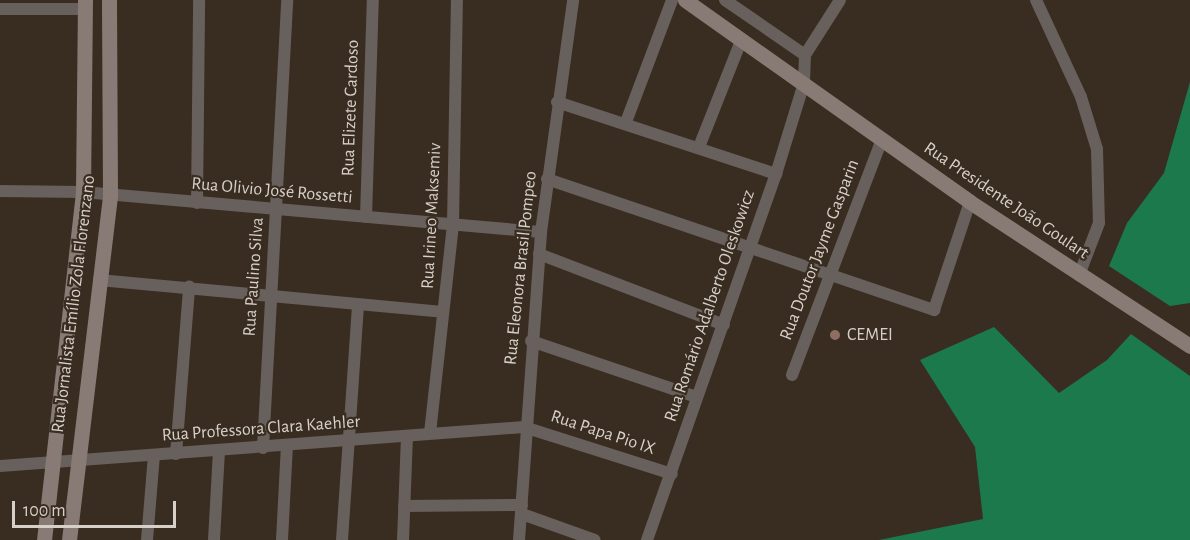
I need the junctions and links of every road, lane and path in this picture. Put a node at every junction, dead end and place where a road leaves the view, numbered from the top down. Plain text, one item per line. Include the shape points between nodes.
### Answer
1 (109, 0) edge
2 (199, 0) edge
3 (287, 0) edge
4 (373, 0) edge
5 (457, 0) edge
6 (573, 0) edge
7 (672, 0) edge
8 (685, 0) edge
9 (725, 0) edge
10 (840, 0) edge
11 (1036, 0) edge
12 (85, 5) edge
13 (0, 9) edge
14 (741, 41) junction
15 (805, 56) junction
16 (804, 83) junction
17 (557, 102) junction
18 (626, 122) junction
19 (882, 139) junction
20 (699, 147) junction
21 (776, 174) junction
22 (547, 179) junction
23 (0, 191) edge
24 (83, 192) junction
25 (110, 194) junction
26 (970, 202) junction
27 (197, 203) junction
28 (277, 211) junction
29 (366, 217) junction
30 (453, 225) junction
31 (541, 232) junction
32 (751, 247) junction
33 (539, 254) junction
34 (830, 275) junction
35 (1079, 275) junction
36 (99, 280) junction
37 (189, 287) junction
38 (270, 293) junction
39 (358, 305) junction
40 (443, 312) junction
41 (724, 325) junction
42 (531, 341) junction
43 (1190, 346) edge
44 (792, 375) dead end
45 (696, 397) junction
46 (524, 427) junction
47 (430, 433) junction
48 (407, 436) junction
49 (346, 442) junction
50 (287, 446) junction
51 (263, 448) junction
52 (219, 451) junction
53 (176, 454) junction
54 (154, 455) junction
55 (75, 460) junction
56 (52, 462) junction
57 (0, 466) edge
58 (672, 474) junction
59 (404, 506) junction
60 (522, 510) junction
61 (44, 540) edge
62 (69, 540) edge
63 (147, 540) edge
64 (214, 540) edge
65 (282, 540) edge
66 (342, 540) edge
67 (403, 540) edge
68 (519, 540) edge
69 (595, 540) edge
70 (647, 540) edge

1 - 25 street, Rua Jornalista Emílio Zola Florenzano
2 - 27 street
3 - 28 street, Rua Paulino Silva
4 - 29 street, Rua Elizete Cardoso
5 - 30 street, Rua Irineo Maksemiv
6 - 17 street, Rua Eleonora Brasil Pompeo
7 - 18 street
8 - 14 street, Rua Presidente João Goulart
9 - 15 street
10 - 15 street
11 - 35 street via 1081,97 1097,149 1099,223
12 - 13 street
12 - 24 street, Rua Jornalista Emílio Zola Florenzano
14 - 16 street, Rua Presidente João Goulart
14 - 20 street
15 - 16 street
16 - 19 street, Rua Presidente João Goulart
16 - 21 street, Rua Romário Adalberto Oleskowicz
17 - 18 street
17 - 22 street, Rua Eleonora Brasil Pompeo
18 - 20 street
19 - 26 street, Rua Presidente João Goulart
19 - 34 street, Rua Doutor Jayme Gasparin
20 - 21 street
21 - 32 street, Rua Romário Adalberto Oleskowicz
22 - 31 street, Rua Eleonora Brasil Pompeo
22 - 32 street
23 - 24 street, Rua Olivio José Rossetti
24 - 25 street, Rua Olivio José Rossetti
24 - 56 street, Rua Jornalista Emílio Zola Florenzano
25 - 27 street, Rua Olivio José Rossetti
25 - 36 street, Rua Jornalista Emílio Zola Florenzano
26 - 34 street via 934,310
26 - 35 street, Rua Presidente João Goulart
27 - 28 street, Rua Olivio José Rossetti
28 - 29 street, Rua Olivio José Rossetti
28 - 38 street, Rua Paulino Silva
29 - 30 street, Rua Olivio José Rossetti
30 - 31 street, Rua Olivio José Rossetti
30 - 40 street, Rua Irineo Maksemiv
31 - 33 street, Rua Eleonora Brasil Pompeo
32 - 34 street
32 - 41 street, Rua Romário Adalberto Oleskowicz
33 - 41 street
33 - 42 street, Rua Eleonora Brasil Pompeo
34 - 44 street, Rua Doutor Jayme Gasparin
35 - 43 street, Rua Presidente João Goulart
36 - 37 street
36 - 55 street, Rua Jornalista Emílio Zola Florenzano
37 - 38 street
37 - 53 street
38 - 39 street
38 - 51 street, Rua Paulino Silva
39 - 40 street
39 - 49 street
40 - 47 street, Rua Irineo Maksemiv
41 - 45 street, Rua Romário Adalberto Oleskowicz
42 - 45 street
42 - 46 street, Rua Eleonora Brasil Pompeo
45 - 58 street, Rua Romário Adalberto Oleskowicz
46 - 47 street, Rua Professora Clara Kaehler
46 - 58 street, Rua Papa Pio IX
46 - 60 street, Rua Eleonora Brasil Pompeo
47 - 48 street, Rua Professora Clara Kaehler
48 - 49 street, Rua Professora Clara Kaehler
48 - 59 street
49 - 50 street, Rua Professora Clara Kaehler
49 - 66 street
50 - 51 street, Rua Professora Clara Kaehler
50 - 65 street
51 - 52 street, Rua Professora Clara Kaehler
52 - 53 street, Rua Professora Clara Kaehler
52 - 64 street
53 - 54 street, Rua Professora Clara Kaehler
54 - 55 street, Rua Professora Clara Kaehler
54 - 63 street
55 - 56 street, Rua Professora Clara Kaehler
55 - 62 street, Rua Jornalista Emílio Zola Florenzano
56 - 57 street, Rua Professora Clara Kaehler
56 - 61 street, Rua Jornalista Emílio Zola Florenzano
58 - 70 street, Rua Romário Adalberto Oleskowicz
59 - 60 street
59 - 67 street
60 - 68 street, Rua Eleonora Brasil Pompeo
60 - 69 street

